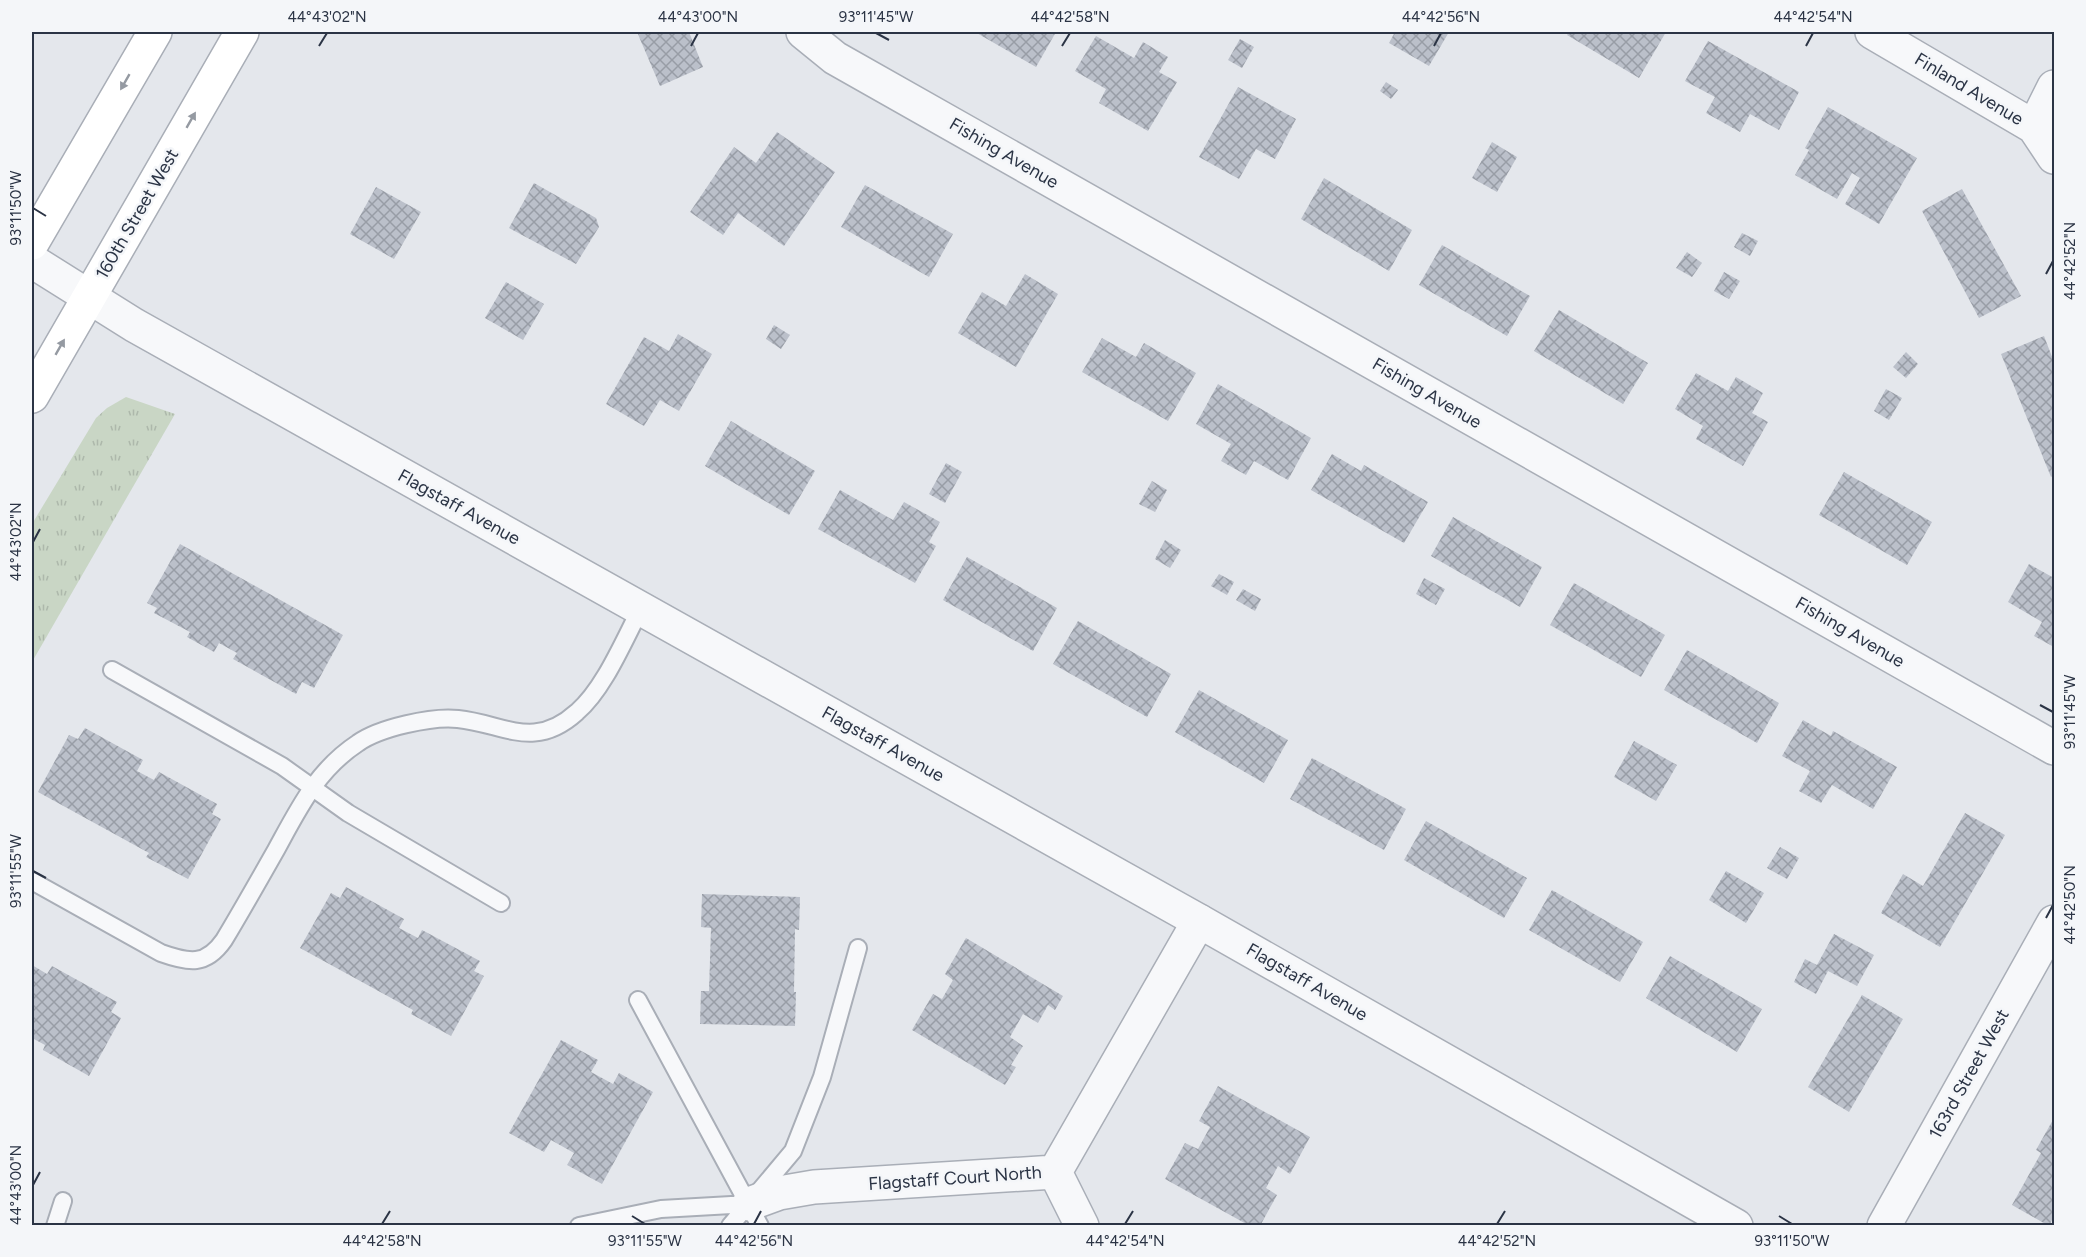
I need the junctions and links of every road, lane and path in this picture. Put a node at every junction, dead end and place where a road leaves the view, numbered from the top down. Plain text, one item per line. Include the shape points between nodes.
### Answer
1 (155, 32) edge
2 (242, 32) edge
3 (803, 32) edge
4 (1872, 32) edge
5 (2055, 87) edge
6 (2034, 128) junction
7 (2055, 157) edge
8 (32, 243) edge
9 (32, 261) edge
10 (88, 298) junction
11 (32, 396) edge
12 (641, 608) junction
13 (112, 670) dead end
14 (2055, 748) edge
15 (311, 788) junction
16 (32, 881) edge
17 (501, 903) dead end
18 (1199, 921) junction
19 (2055, 922) edge
20 (858, 948) dead end
21 (638, 1000) dead end
22 (1055, 1172) junction
23 (63, 1202) dead end
24 (746, 1218) edge
25 (55, 1226) edge
26 (579, 1226) edge
27 (1082, 1226) edge
28 (1736, 1226) edge
29 (1884, 1226) edge

1 -> 8 main road
10 -> 2 main road, 160th Street West
3 - 14 street, Fishing Avenue via 835,58
4 - 6 street, Finland Avenue
5 - 6 street
6 - 7 street, Finland Avenue
9 - 10 street, Flagstaff Avenue
11 -> 10 main road, 160th Street West
10 - 12 street, Flagstaff Avenue
12 - 15 lane via 597,688 579,711 562,724 538,734 457,719 424,720 360,741 335,760
12 - 18 street, Flagstaff Avenue
13 - 15 lane via 282,766
15 - 16 lane via 215,954 198,960 179,960 161,953
15 - 17 lane
18 - 22 street, Flagstaff Court North
18 - 28 street, Flagstaff Avenue
19 - 29 street, 163rd Street West
20 - 24 lane via 822,1077 793,1151
21 - 24 lane
22 - 24 street, Flagstaff Court North via 814,1187 778,1194
22 - 27 street
23 - 25 lane
24 - 26 lane via 661,1209

